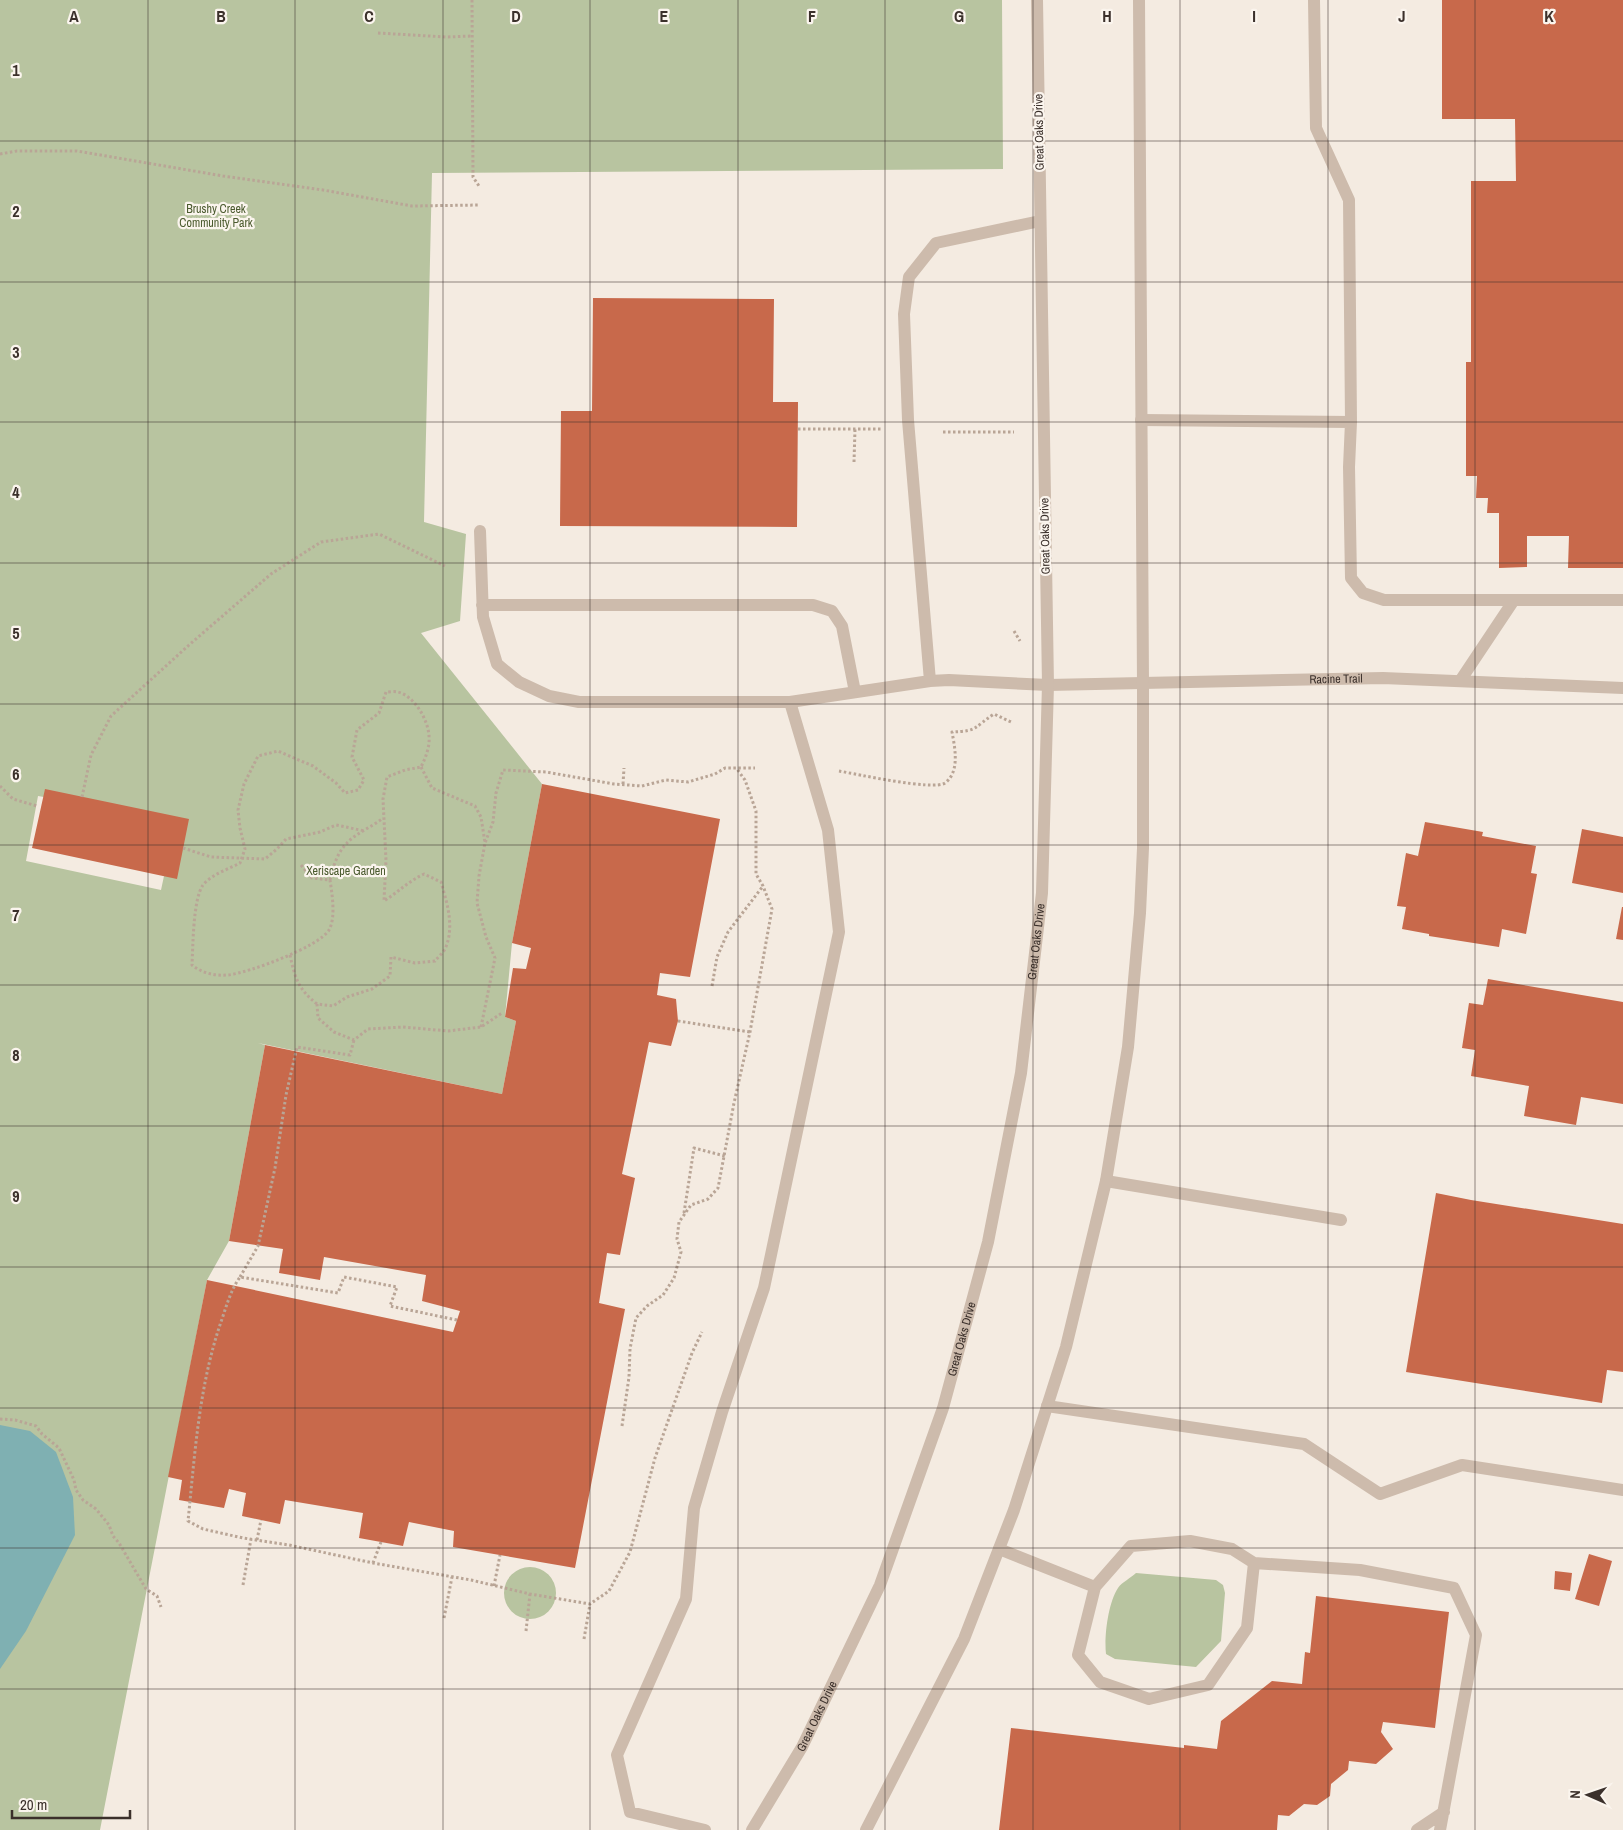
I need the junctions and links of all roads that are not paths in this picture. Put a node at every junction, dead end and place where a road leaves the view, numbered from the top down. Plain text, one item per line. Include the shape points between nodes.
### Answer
1 (1037, 0) edge
2 (1139, 0) edge
3 (1314, 0) edge
4 (1040, 221) junction
5 (1142, 420) junction
6 (1351, 422) junction
7 (480, 532) dead end
8 (1514, 600) junction
9 (1623, 600) edge
10 (482, 605) junction
11 (930, 681) junction
12 (1460, 681) junction
13 (1143, 683) junction
14 (1048, 685) junction
15 (1623, 688) edge
16 (855, 692) junction
17 (790, 702) junction
18 (1106, 1181) junction
19 (1341, 1220) dead end
20 (1047, 1406) junction
21 (1623, 1490) edge
22 (999, 1549) junction
23 (1254, 1563) junction
24 (1095, 1588) junction
25 (1444, 1812) junction
26 (706, 1830) edge
27 (752, 1830) edge
28 (866, 1830) edge
29 (1416, 1830) edge
30 (1440, 1830) edge

1 - 4 street, Great Oaks Drive
2 - 5 street
3 - 6 street via 1316,128 1349,200
4 - 11 street via 936,242 909,277 904,314 908,420
4 - 14 street, Great Oaks Drive
5 - 6 street
5 - 13 street
6 - 8 street via 1351,578 1363,593 1384,600
7 - 10 street, Racine Trail
8 - 9 street
8 - 12 street
10 - 16 street via 813,605 832,611 842,626
10 - 17 street, Racine Trail via 497,664 519,682 550,696 579,702
11 - 14 street, Racine Trail
11 - 16 street, Racine Trail
12 - 13 street, Racine Trail via 1383,678
12 - 15 street, Racine Trail
13 - 14 street, Racine Trail
13 - 18 street via 1140,914 1128,1047
14 - 27 street, Great Oaks Drive via 1042,892 1021,1073 988,1242 943,1408 880,1584 802,1747
16 - 17 street, Racine Trail
17 - 26 street via 828,830 839,932 764,1288 694,1508 686,1599 617,1755 630,1812
18 - 19 street
18 - 20 street via 1066,1347
20 - 21 street via 1304,1444 1380,1494 1462,1465
20 - 22 street
22 - 24 street
22 - 28 street via 964,1639
23 - 24 street via 1232,1549 1190,1541 1131,1546
23 - 24 street via 1247,1628 1208,1685 1149,1699 1100,1682 1078,1655
23 - 25 street via 1360,1570 1454,1588 1476,1635
25 - 29 street
25 - 30 street

